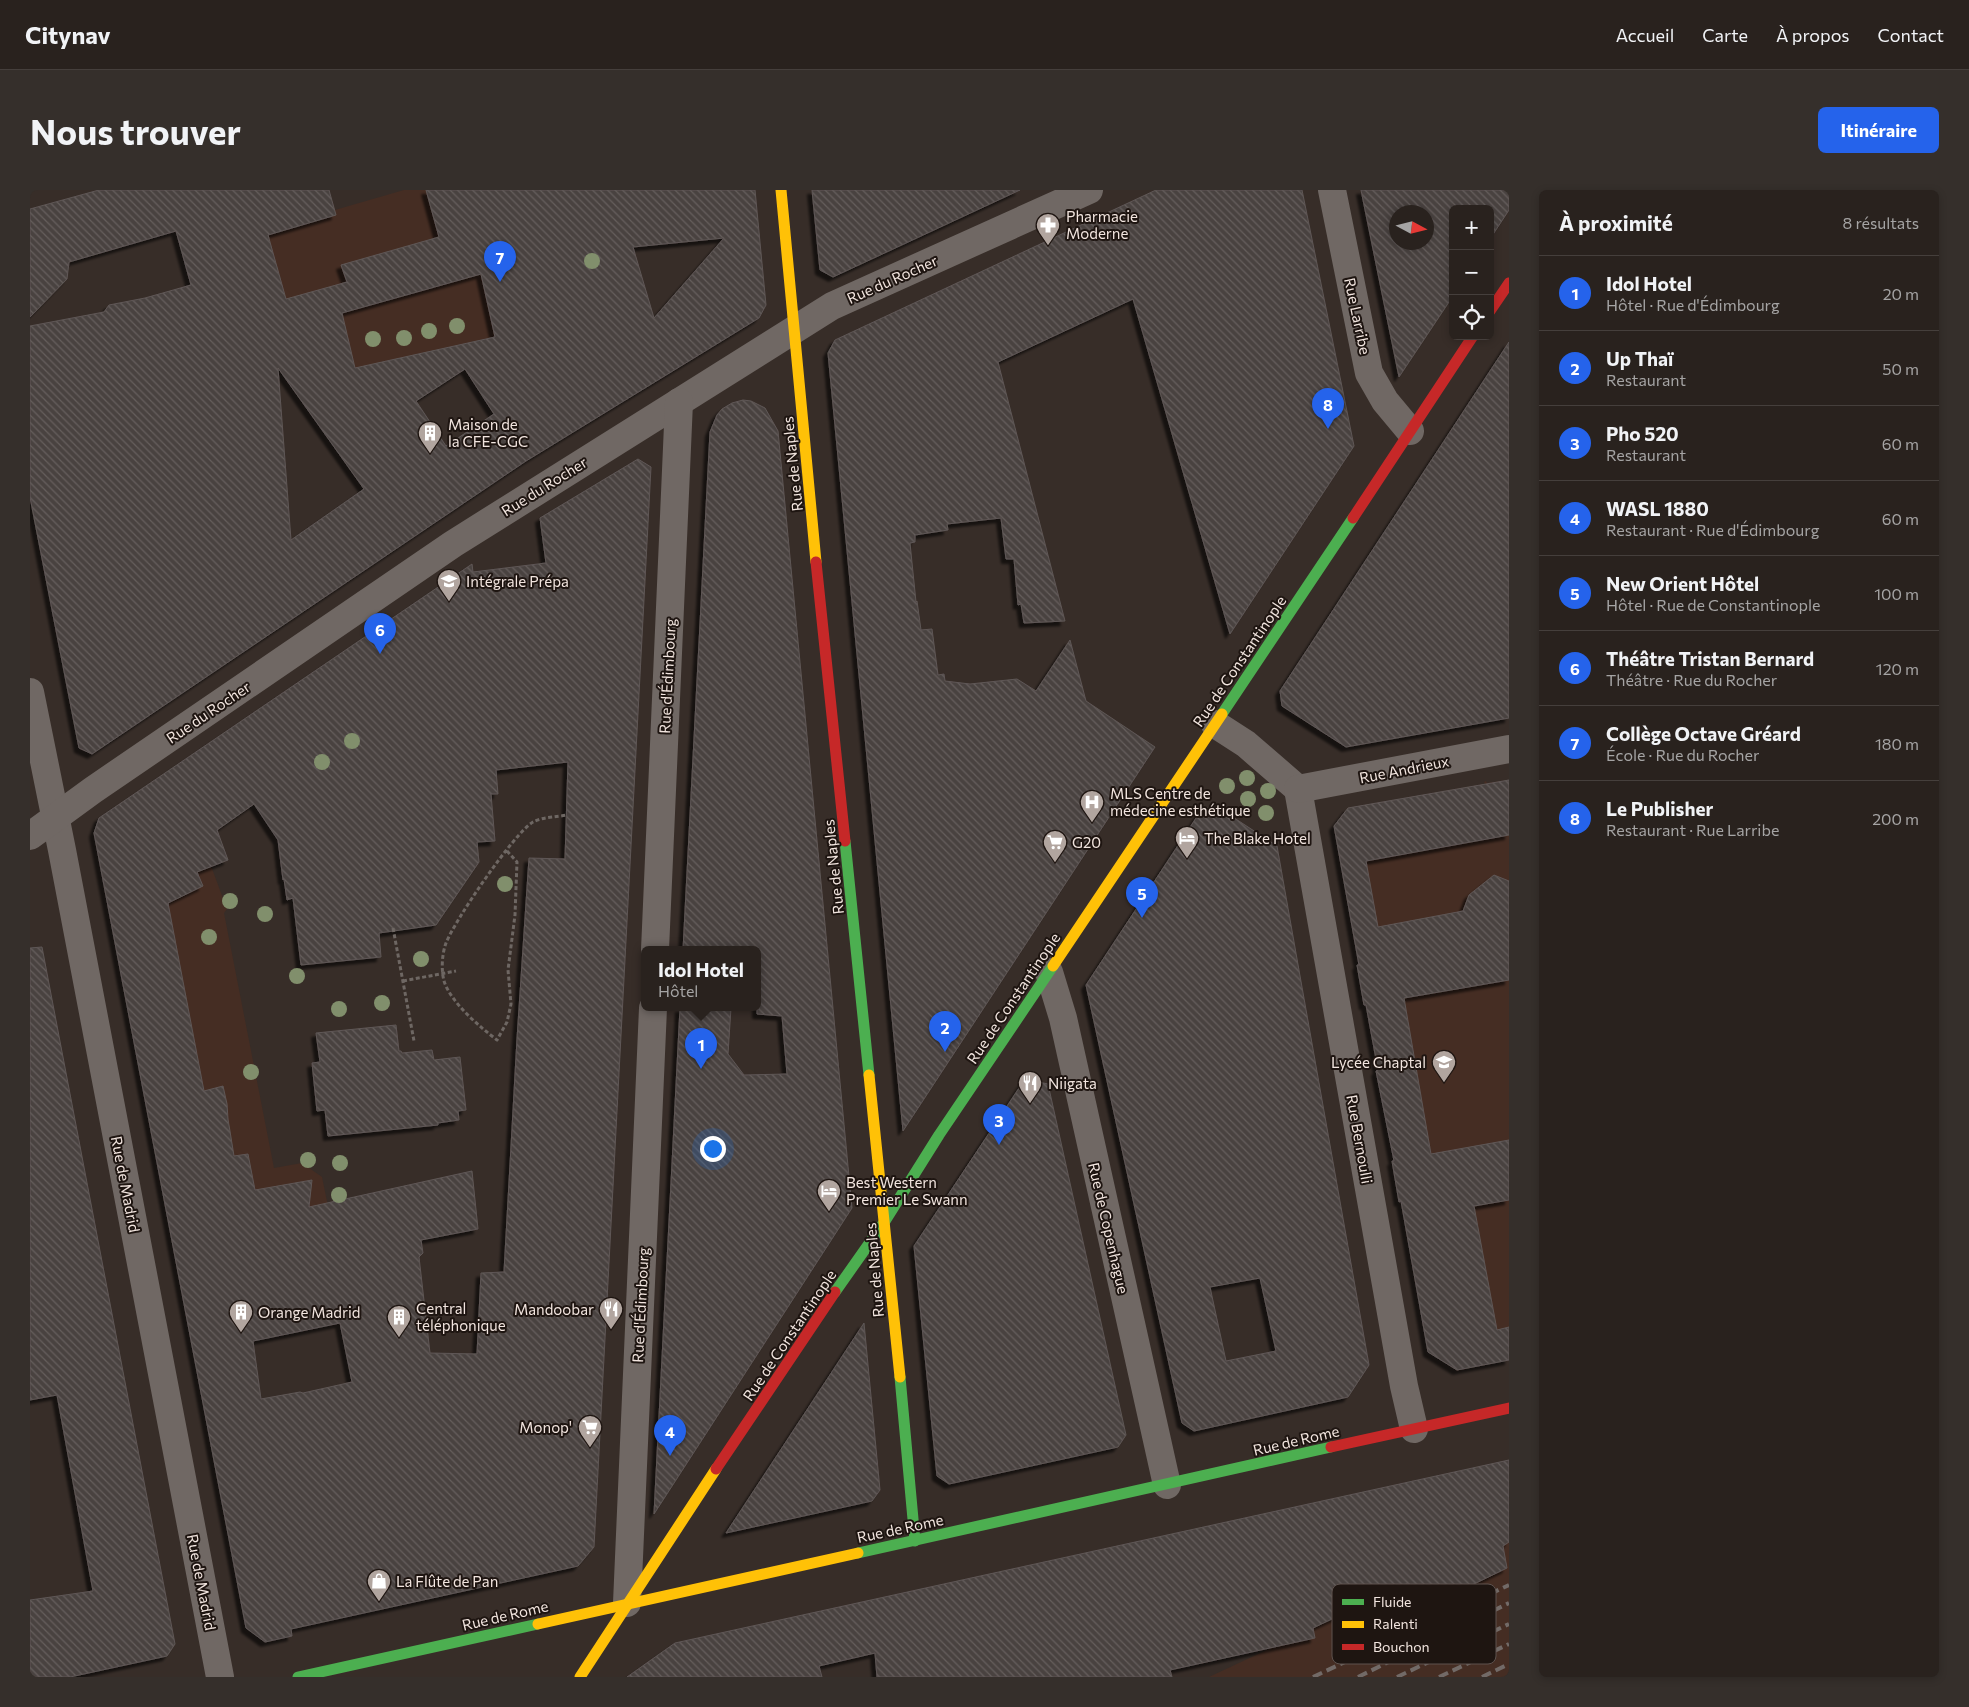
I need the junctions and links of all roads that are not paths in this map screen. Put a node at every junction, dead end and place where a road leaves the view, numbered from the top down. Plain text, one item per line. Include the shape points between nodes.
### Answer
1 (781, 190) edge
2 (1089, 190) edge
3 (1332, 190) edge
4 (1509, 283) edge
5 (1494, 305) edge
6 (794, 331) junction
7 (1471, 340) edge
8 (679, 402) junction
9 (1410, 431) junction
10 (30, 692) edge
11 (1215, 724) junction
12 (1509, 749) edge
13 (1298, 788) junction
14 (30, 812) edge
15 (57, 822) junction
16 (30, 836) edge
17 (655, 946) edge
18 (1049, 972) junction
19 (653, 1011) edge
20 (884, 1221) junction
21 (1509, 1408) edge
22 (1414, 1429) junction
23 (1167, 1485) junction
24 (915, 1541) junction
25 (626, 1603) junction
26 (220, 1677) edge
27 (298, 1677) edge
28 (580, 1677) edge

1 - 6 main road, Rue de Naples
2 - 6 street, Rue du Rocher via 832,306
3 - 9 street, Rue Larribe via 1369,373 1385,401
4 - 5 main road
6 - 8 street, Rue du Rocher
6 - 20 main road, Rue de Naples
7 - 9 main road, Rue de Constantinople
8 - 16 street, Rue du Rocher via 453,544
8 - 17 street, Rue d'Édimbourg
9 - 11 main road, Rue de Constantinople
10 - 15 street, Rue de Madrid
11 - 13 street via 1246,744
11 - 18 main road, Rue de Constantinople
12 - 13 street, Rue Andrieux
13 - 22 street, Rue Bernoulli
14 - 15 street
15 - 26 street, Rue de Madrid
18 - 20 main road, Rue de Constantinople
18 - 23 street, Rue de Copenhague via 1065,1028
19 - 25 street, Rue d'Édimbourg
20 - 24 main road, Rue de Naples
20 - 25 main road, Rue de Constantinople
21 - 22 main road, Rue de Rome
22 - 23 main road, Rue de Rome
23 - 24 main road, Rue de Rome
24 - 25 main road, Rue de Rome
25 - 27 main road, Rue de Rome
25 - 28 main road, Rue de Constantinople

